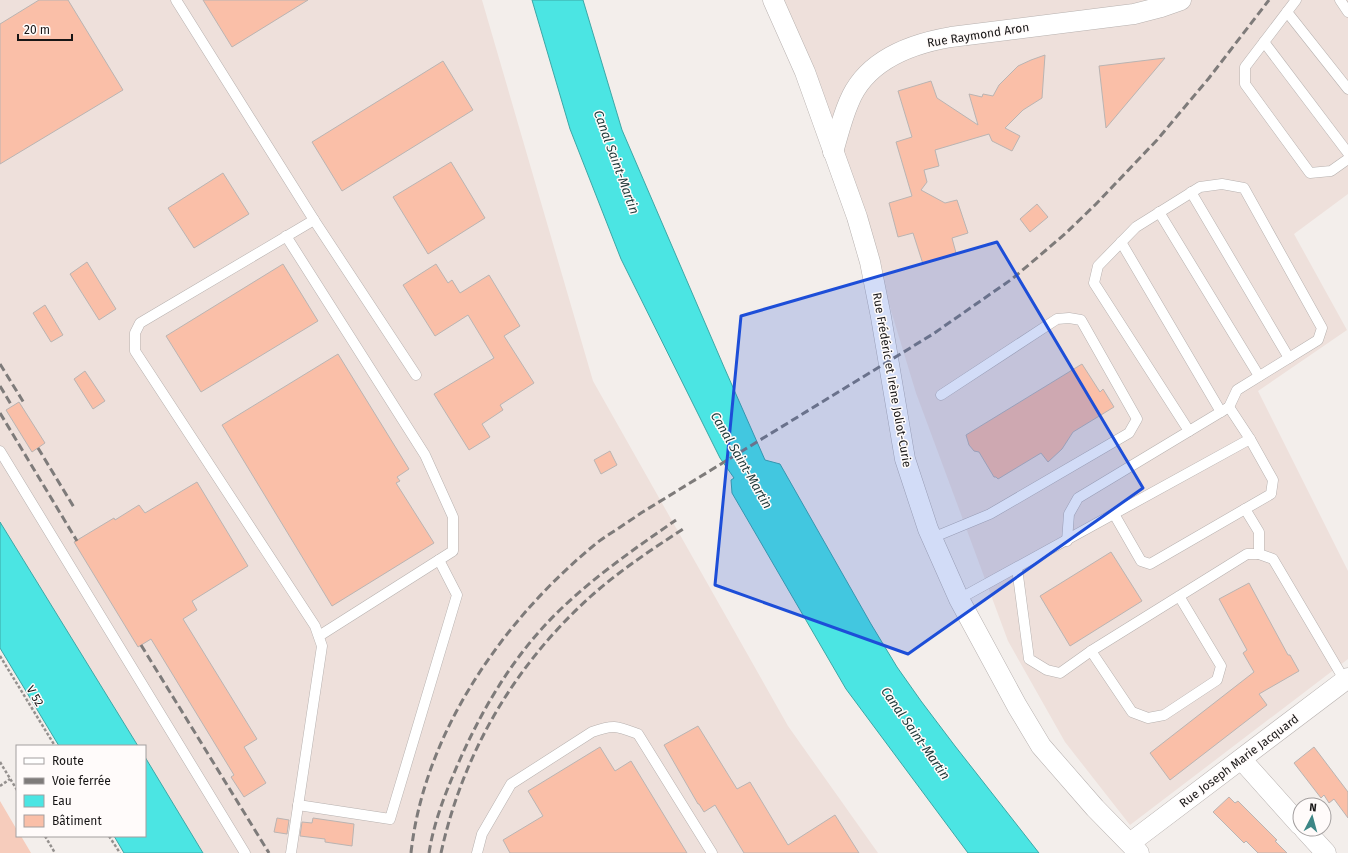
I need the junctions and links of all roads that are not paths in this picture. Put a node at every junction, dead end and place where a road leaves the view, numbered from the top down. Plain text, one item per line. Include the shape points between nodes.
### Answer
1 (176, 0) edge
2 (773, 0) edge
3 (1182, 0) edge
4 (1296, 0) edge
5 (1340, 0) edge
6 (1287, 12) junction
7 (1348, 12) edge
8 (1264, 42) junction
9 (1348, 89) edge
10 (833, 152) junction
11 (1348, 153) edge
12 (1348, 159) edge
13 (1191, 192) junction
14 (1159, 212) junction
15 (314, 220) junction
16 (286, 236) junction
17 (1121, 242) junction
18 (1289, 358) junction
19 (416, 375) dead end
20 (1259, 376) junction
21 (941, 395) dead end
22 (1225, 410) junction
23 (1189, 431) junction
24 (1250, 439) junction
25 (0, 451) edge
26 (1245, 509) junction
27 (1114, 514) junction
28 (932, 538) junction
29 (1066, 541) junction
30 (1259, 554) junction
31 (439, 560) junction
32 (1017, 568) junction
33 (1179, 596) junction
34 (960, 599) junction
35 (319, 636) junction
36 (1091, 651) junction
37 (1346, 680) edge
38 (1242, 760) junction
39 (298, 805) junction
40 (1292, 815) edge
41 (1311, 837) edge
42 (1135, 848) edge
43 (245, 853) edge
44 (291, 853) edge
45 (477, 853) edge
46 (712, 853) edge
47 (1326, 853) edge

1 - 15 lane
2 - 10 street, Rue Frédéric et Irène Joliot-Curie via 805,72
3 - 10 street, Rue Raymond Aron via 1134,14 951,36 904,50 884,60 868,73 857,87 849,101
4 - 6 lane
5 - 7 lane
6 - 8 lane
6 - 9 lane
8 - 11 lane
8 - 12 lane via 1245,67 1245,84 1310,173 1331,171
10 - 28 street, Rue Frédéric et Irène Joliot-Curie via 857,217 870,262 905,459
13 - 14 lane
13 - 18 lane
13 - 18 lane via 1200,187 1222,184 1244,188 1322,328 1318,340
14 - 17 lane via 1136,227
14 - 20 lane
15 - 16 lane
15 - 19 lane
16 - 31 lane via 425,455 453,517 453,551
16 - 35 lane via 140,324 135,334 135,351 316,626
17 - 22 lane
17 - 23 lane via 1098,266 1094,283
18 - 20 lane
20 - 22 lane via 1237,390
21 - 28 lane via 1057,319 1069,318 1081,320 1137,419 1129,432 990,514
22 - 23 lane
22 - 24 lane
23 - 29 lane via 1078,498 1069,514
24 - 26 lane via 1273,480 1271,494
24 - 27 lane
25 - 43 lane
26 - 27 lane via 1150,564 1142,561
26 - 30 lane via 1258,532
27 - 29 lane
28 - 34 street, Rue Frédéric et Irène Joliot-Curie
29 - 32 lane
30 - 33 lane via 1247,554
30 - 37 lane via 1273,559
31 - 35 lane
31 - 39 lane via 457,595 390,819
32 - 34 lane
32 - 36 lane via 1029,659 1047,670 1060,673
33 - 36 lane
33 - 36 lane via 1222,666 1217,680 1164,715 1148,718 1132,712
34 - 42 street, Rue Frédéric et Irène Joliot-Curie via 1041,746 1094,808
35 - 39 lane via 322,646
37 - 38 street, Rue Joseph Marie Jacquard
38 - 40 street
38 - 42 street, Rue Joseph Marie Jacquard
39 - 44 lane
41 - 47 street
45 - 46 lane via 482,834 511,784 592,732 618,726 638,734

